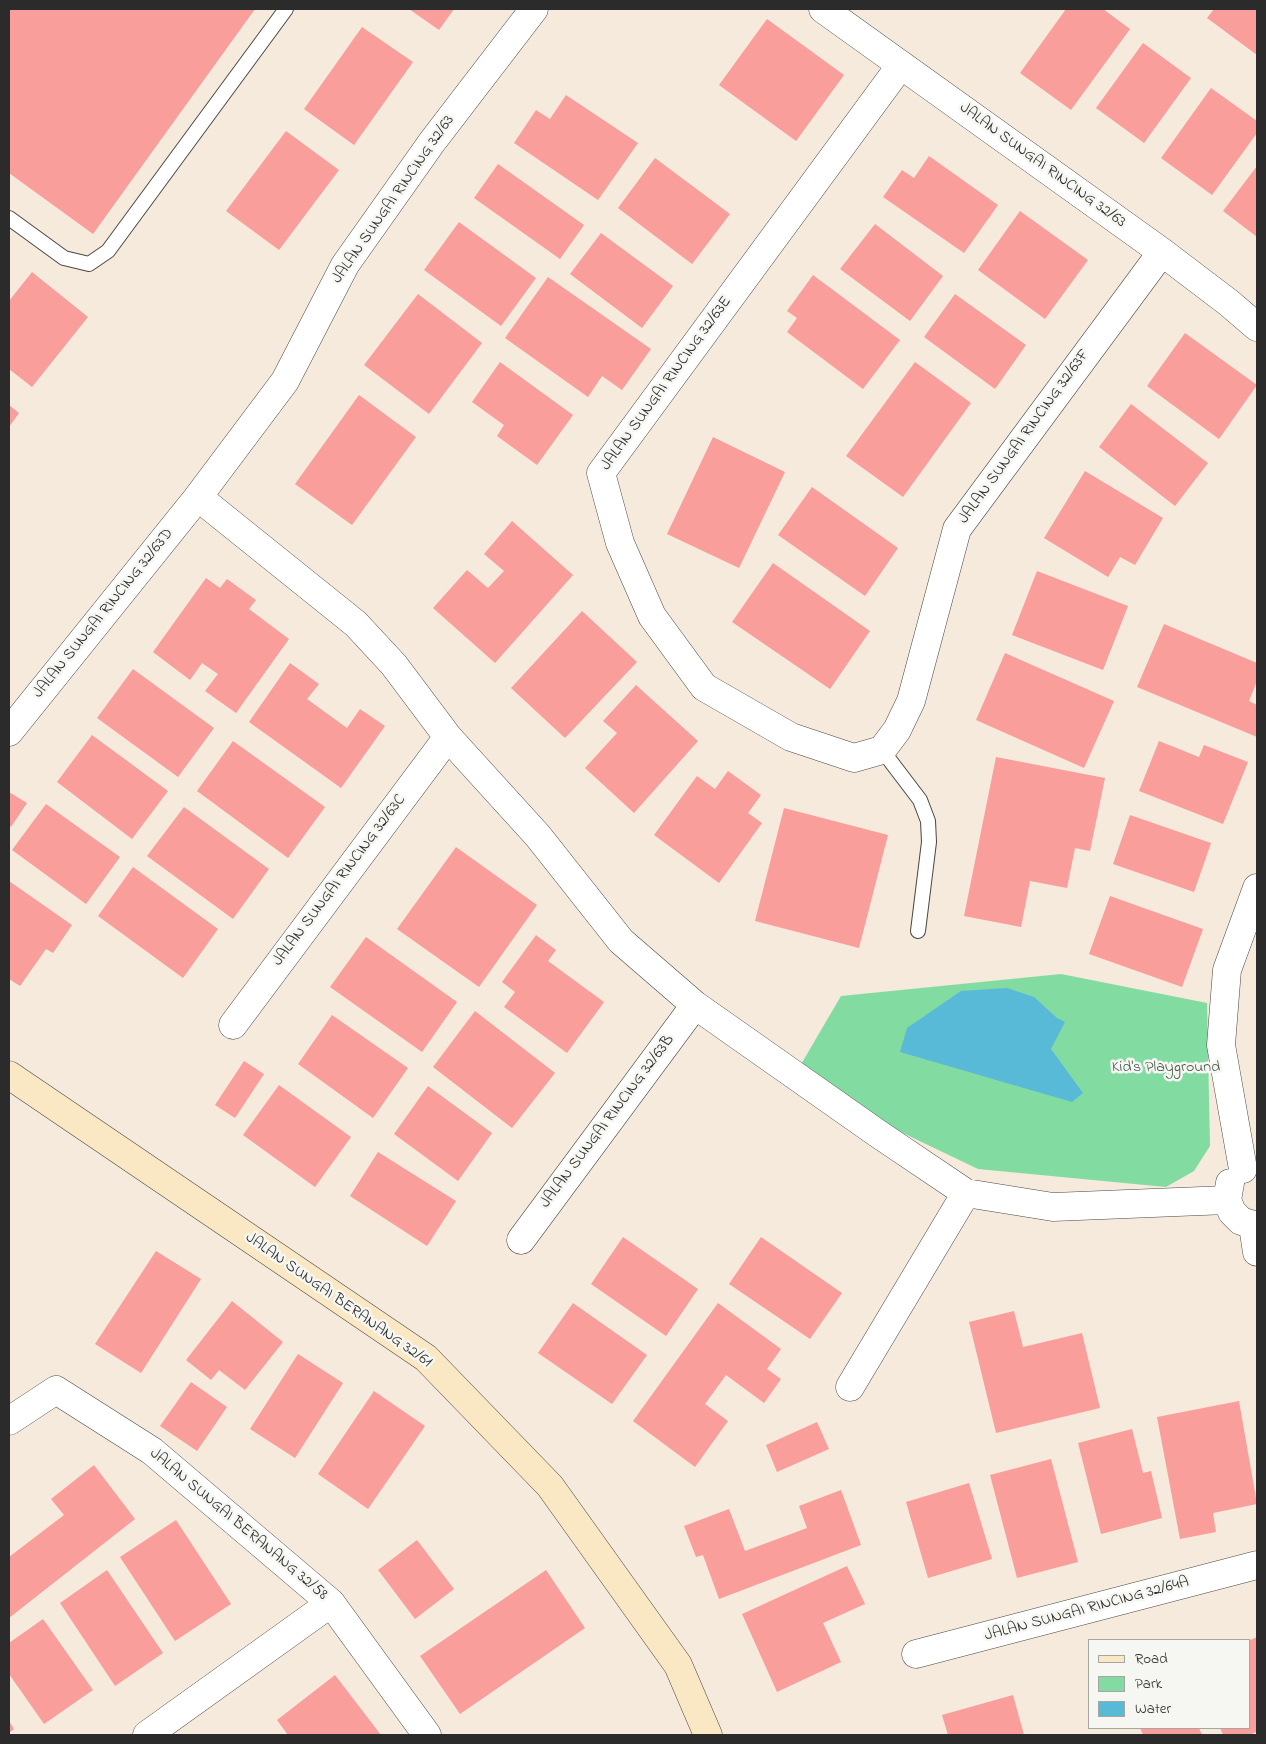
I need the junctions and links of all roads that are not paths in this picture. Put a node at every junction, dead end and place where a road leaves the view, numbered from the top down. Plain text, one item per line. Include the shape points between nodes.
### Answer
1 (286, 9) edge
2 (534, 9) edge
3 (823, 9) edge
4 (901, 65) junction
5 (9, 218) edge
6 (1162, 252) junction
7 (1257, 327) edge
8 (198, 497) junction
9 (9, 732) edge
10 (448, 737) junction
11 (882, 750) junction
12 (1257, 888) edge
13 (918, 932) dead end
14 (695, 1005) junction
15 (233, 1025) dead end
16 (9, 1075) edge
17 (1250, 1167) edge
18 (966, 1193) junction
19 (1227, 1200) junction
20 (1256, 1235) edge
21 (521, 1240) dead end
22 (850, 1386) dead end
23 (9, 1421) edge
24 (1257, 1565) edge
25 (331, 1603) junction
26 (916, 1654) dead end
27 (147, 1735) edge
28 (427, 1735) edge
29 (708, 1735) edge

1 - 5 lane via 108,251 89,264 64,258
2 - 8 street, JALAN SUNGAI RINCING 32/63 via 432,142 345,265 285,381
3 - 4 street, JALAN SUNGAI RINCING 32/63
4 - 6 street, JALAN SUNGAI RINCING 32/63
4 - 11 street, JALAN SUNGAI RINCING 32/63E via 601,473 620,543 652,616 704,687 791,737 854,758
6 - 7 street, JALAN SUNGAI RINCING 32/63
6 - 11 street, JALAN SUNGAI RINCING 32/63F via 957,530 911,701 897,730
8 - 9 street, JALAN SUNGAI RINCING 32/63D
8 - 10 street via 356,624 394,664
10 - 14 street via 538,836 621,941
10 - 15 street, JALAN SUNGAI RINCING 32/63C
11 - 13 lane via 920,800 928,821 929,842
12 - 17 street via 1227,970 1221,1045
14 - 18 street
14 - 21 street, JALAN SUNGAI RINCING 32/63B
16 - 29 street, JALAN SUNGAI BERANANG 32/61 via 426,1358 550,1486 678,1665
17 - 19 street via 1230,1182
18 - 19 street via 1053,1207
18 - 22 street
19 - 20 street via 1232,1212
23 - 25 street, JALAN SUNGAI BERANANG 32/58 via 56,1390 152,1451
24 - 26 street, JALAN SUNGAI RINCING 32/64A
25 - 27 street
25 - 28 street, JALAN SUNGAI BERANANG 32/58

